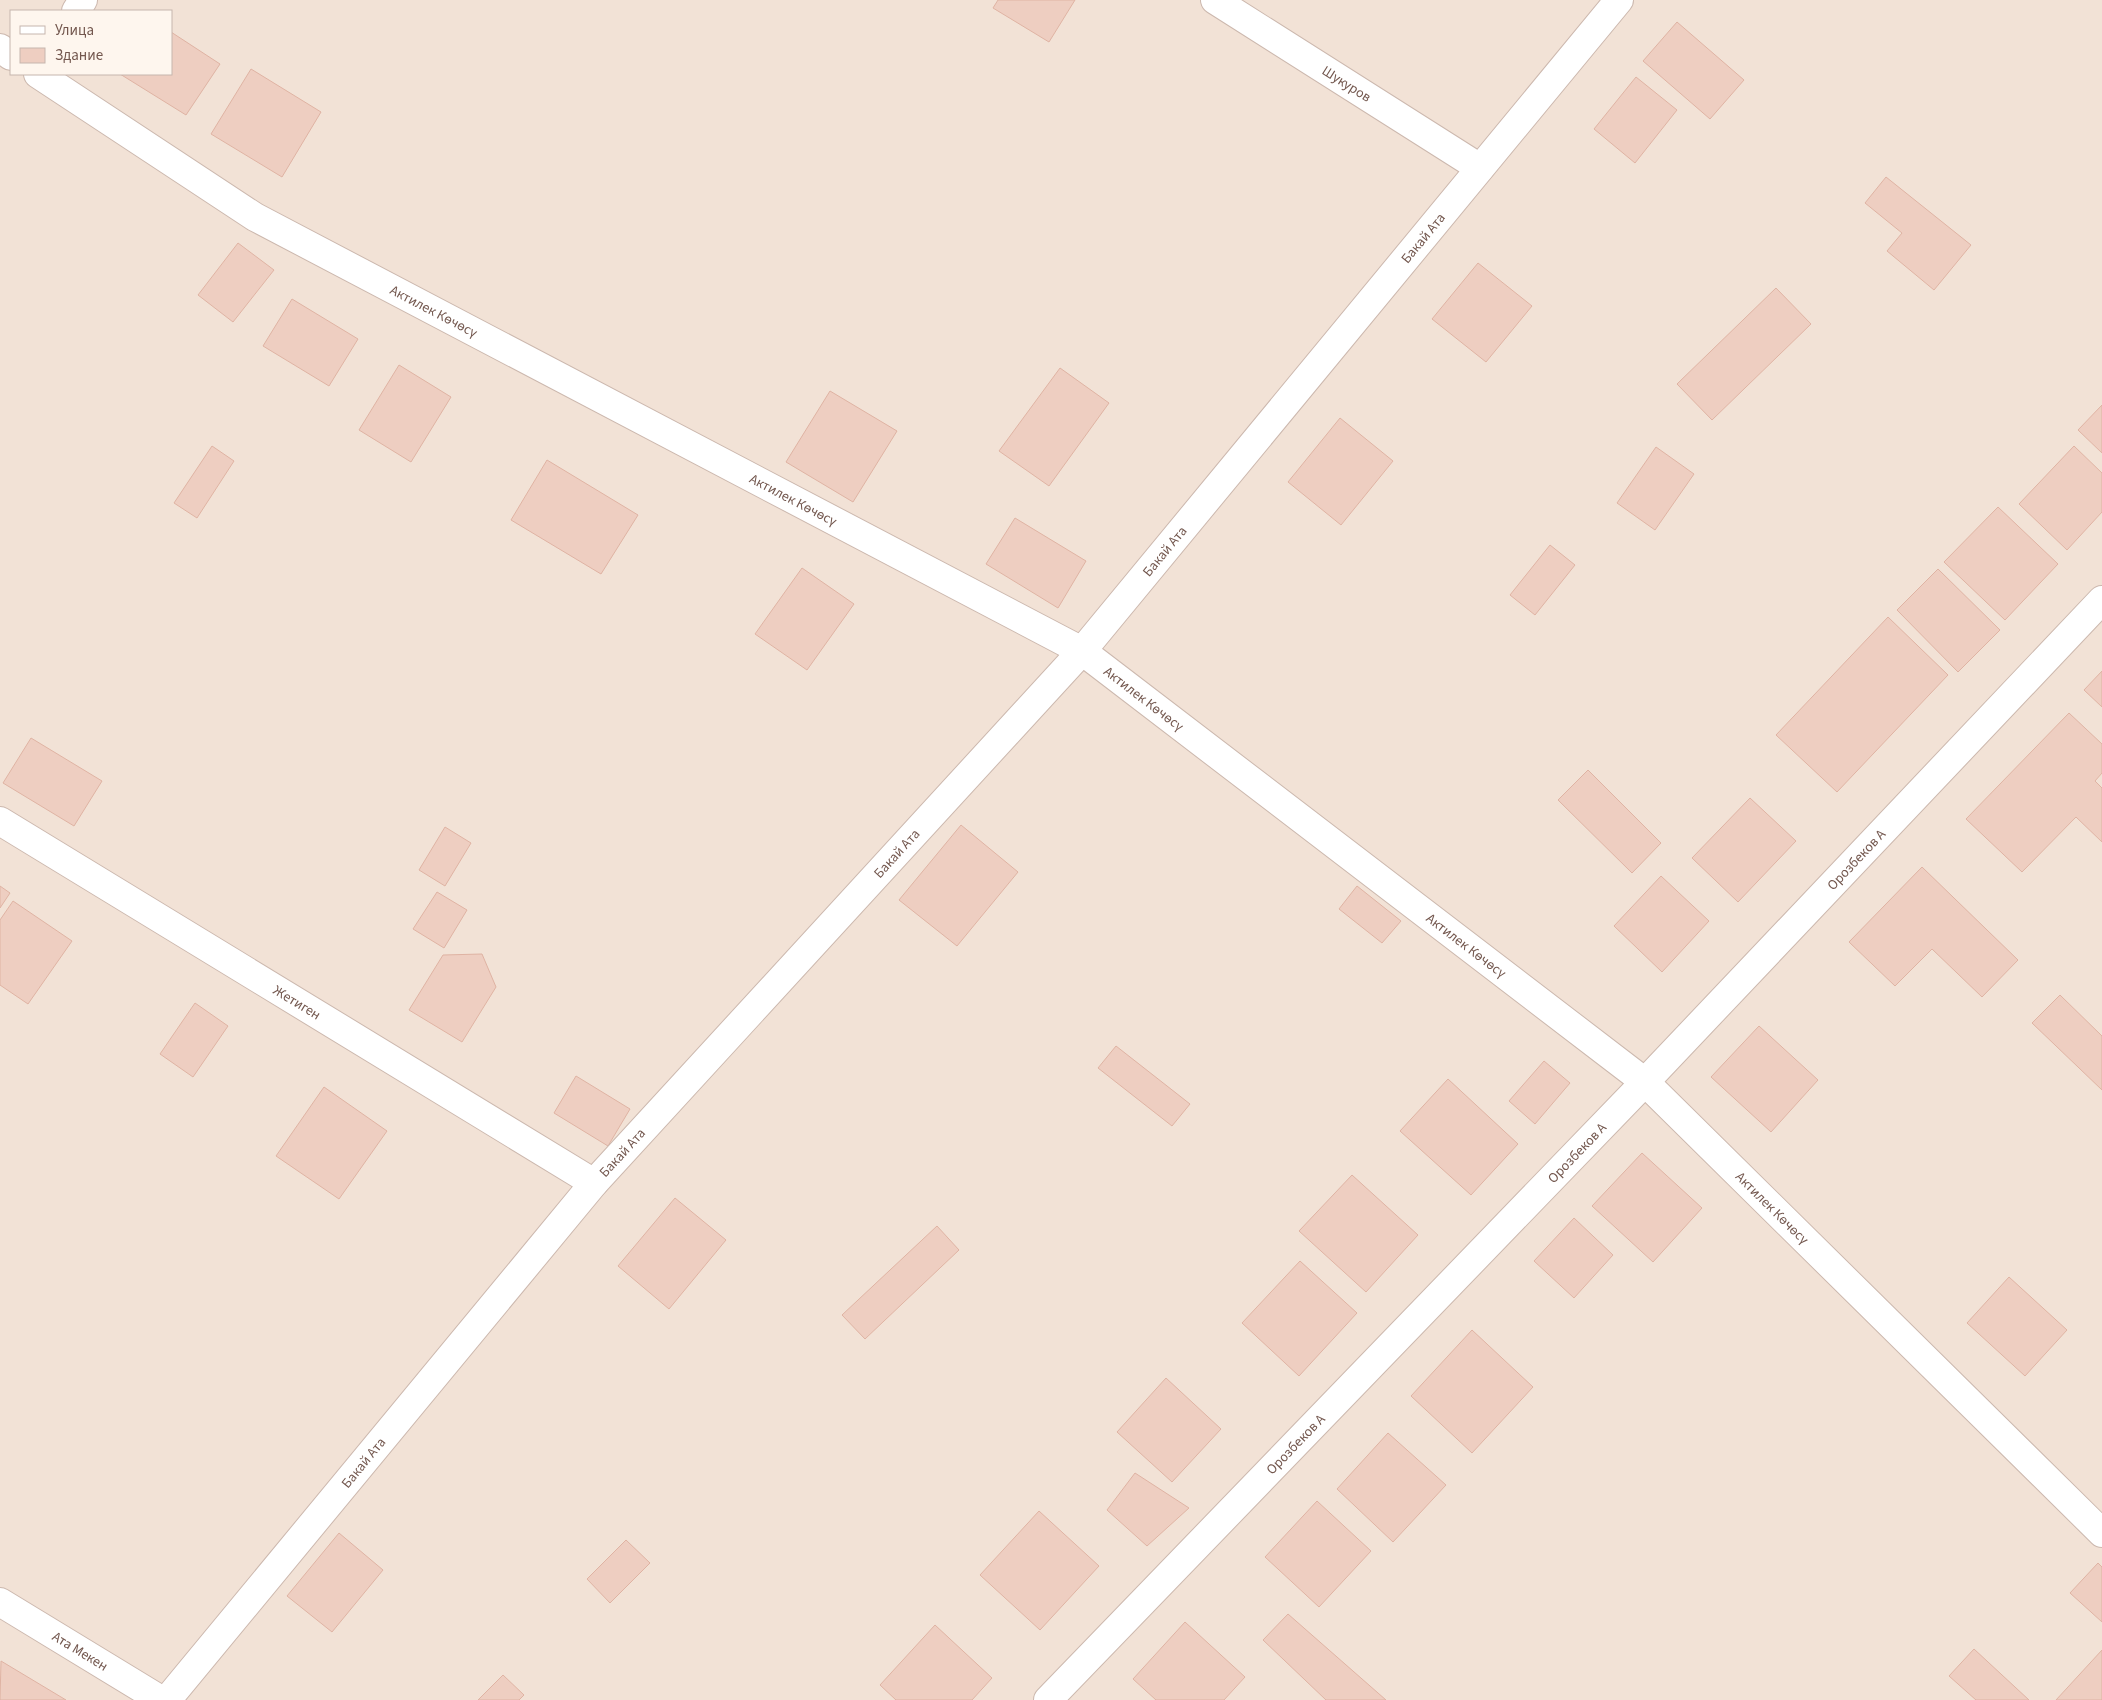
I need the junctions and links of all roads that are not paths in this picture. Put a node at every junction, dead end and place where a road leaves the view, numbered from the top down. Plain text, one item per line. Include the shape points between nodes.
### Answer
1 (1214, 0) edge
2 (1619, 0) edge
3 (40, 75) edge
4 (1480, 168) junction
5 (2102, 600) edge
6 (1082, 651) junction
7 (0, 821) edge
8 (1645, 1082) junction
9 (594, 1183) junction
10 (2102, 1533) edge
11 (0, 1602) edge
12 (161, 1700) edge
13 (166, 1700) edge
14 (1048, 1700) edge

1 - 4 street, Шукуров
2 - 4 street, Бакай Ата
3 - 6 street, Актилек Көчөсү via 256,217
4 - 6 street, Бакай Ата
5 - 8 street, Орозбеков А
6 - 8 street, Актилек Көчөсү
6 - 9 street, Бакай Ата
7 - 9 street, Жетиген
8 - 10 street, Актилек Көчөсү
8 - 14 street, Орозбеков А
9 - 13 street, Бакай Ата
11 - 12 street, Ата Мекен

